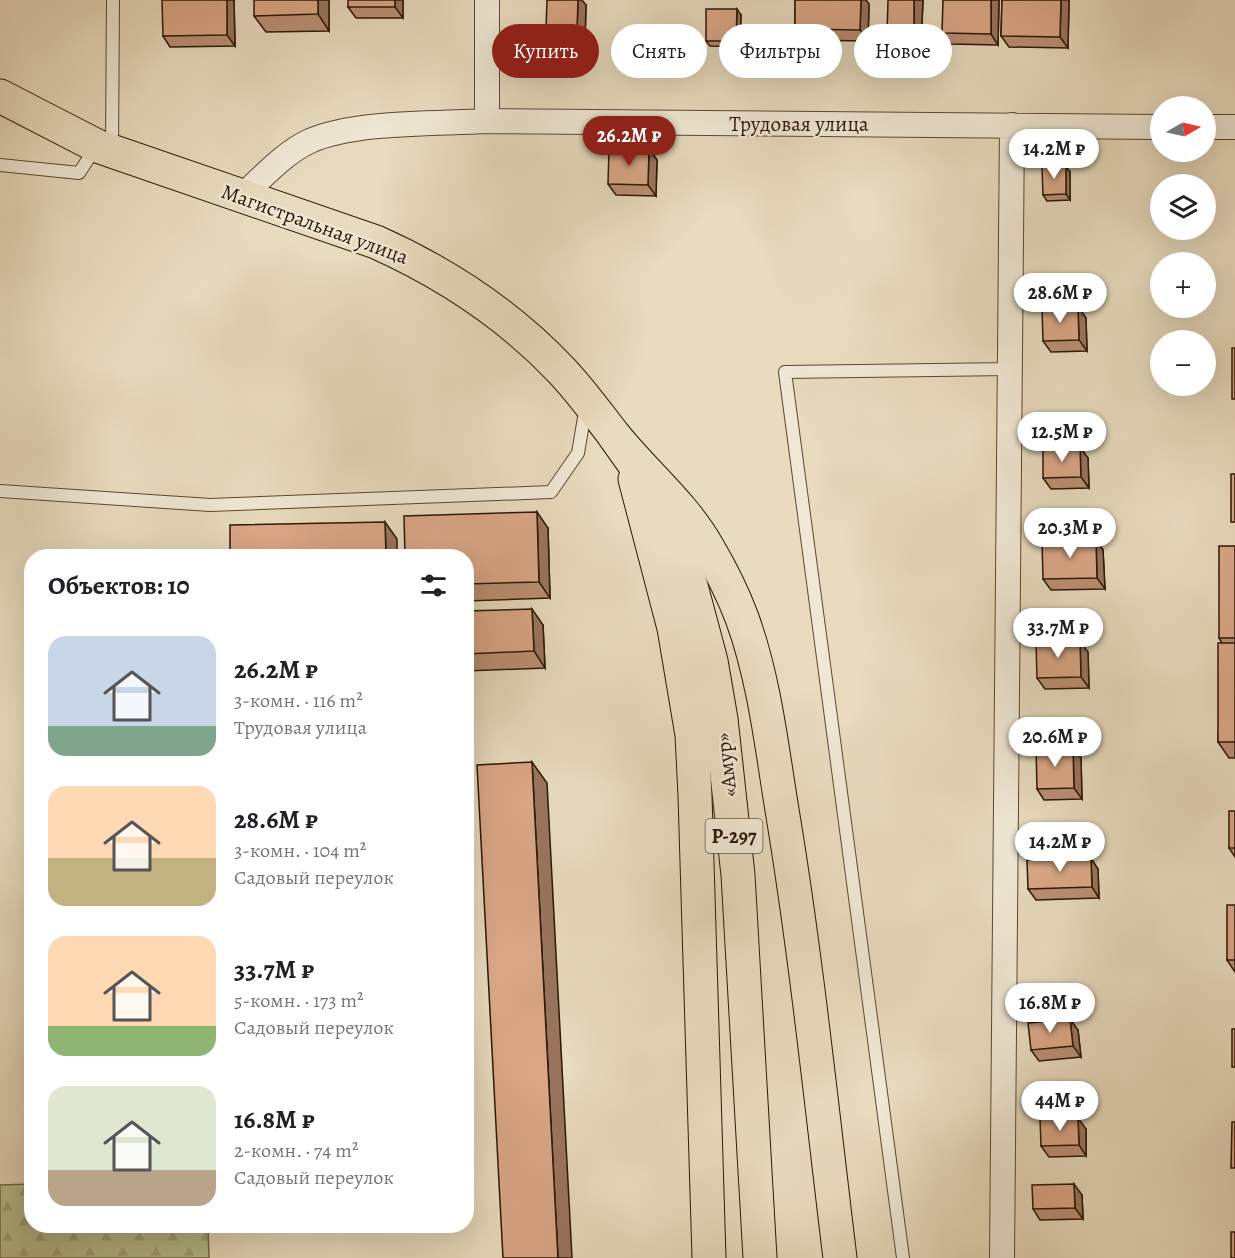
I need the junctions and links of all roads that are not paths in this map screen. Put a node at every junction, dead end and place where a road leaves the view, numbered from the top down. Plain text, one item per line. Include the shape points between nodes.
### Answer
1 (113, 0) edge
2 (488, 0) edge
3 (0, 96) edge
4 (487, 121) junction
5 (1012, 125) junction
6 (1150, 127) edge
7 (1216, 127) edge
8 (1235, 127) edge
9 (104, 149) junction
10 (0, 165) edge
11 (242, 196) junction
12 (1010, 369) junction
13 (588, 399) junction
14 (615, 437) junction
15 (0, 491) edge
16 (709, 1258) edge
17 (760, 1258) edge
18 (840, 1258) edge
19 (903, 1258) edge
20 (1002, 1258) edge

1 - 9 lane
2 - 4 street
3 - 9 main road, Магистральная улица
4 - 5 street, Трудовая улица
4 - 11 street, Трудовая улица via 332,133 288,154
5 - 6 street, Трудовая улица
5 - 12 street
7 - 8 street
9 - 10 lane via 79,172
9 - 11 main road, Магистральная улица
11 - 13 main road, Магистральная улица via 376,242 450,280 524,335
12 - 19 lane via 785,372
12 - 20 street
13 - 14 main road, Магистральная улица
13 - 15 lane via 578,453 551,492 210,505
14 - 16 main road via 644,506 674,628 692,735
14 - 17 main road, «Амур» / Р-297 via 642,475 678,549 702,624 721,718 738,875
14 - 18 main road via 688,518 707,546 742,618 750,645 768,720 797,909

